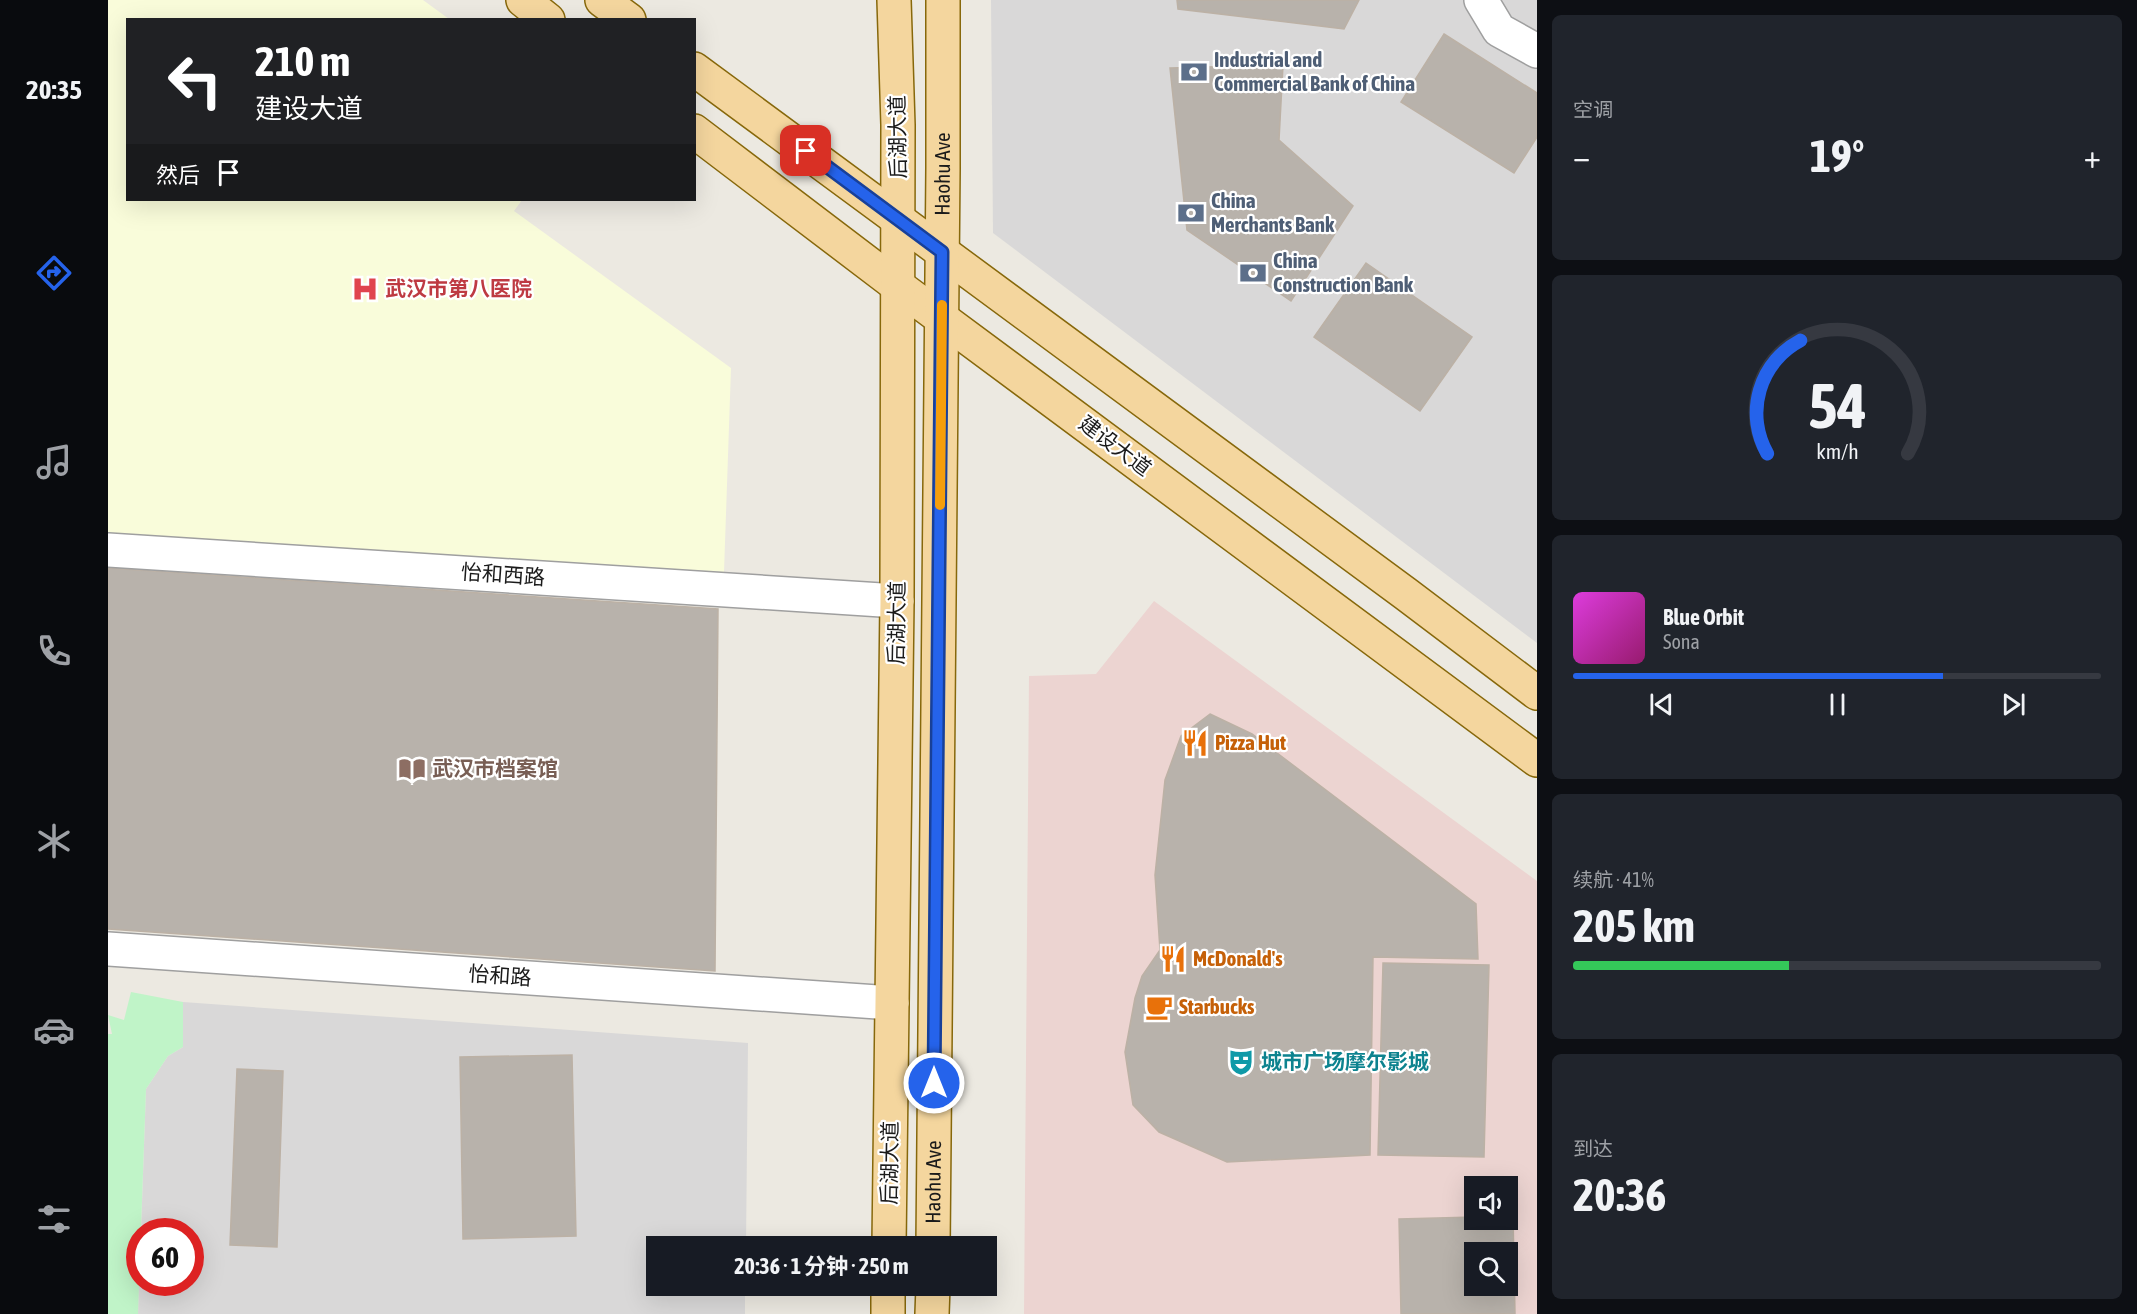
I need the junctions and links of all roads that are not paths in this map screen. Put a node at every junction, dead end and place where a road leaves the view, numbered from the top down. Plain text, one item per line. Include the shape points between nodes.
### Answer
1 (523, 0) edge
2 (602, 0) edge
3 (894, 0) edge
4 (942, 0) edge
5 (1481, 0) edge
6 (546, 18) edge
7 (625, 18) edge
8 (1537, 51) edge
9 (696, 70) edge
10 (696, 133) edge
11 (898, 220) junction
12 (942, 252) junction
13 (898, 286) junction
14 (942, 318) junction
15 (108, 550) edge
16 (897, 601) junction
17 (1537, 693) edge
18 (1537, 760) edge
19 (108, 950) edge
20 (892, 1003) junction
21 (889, 1236) edge
22 (933, 1236) edge
23 (888, 1296) edge
24 (933, 1296) edge
25 (888, 1314) edge
26 (932, 1314) edge

1 - 6 main road
2 - 7 main road
3 - 11 main road, 后湖大道
4 - 12 main road, Haohu Ave
5 - 8 street via 1499,30
9 - 11 main road
10 - 13 main road, 建设大道
11 - 12 main road
11 - 13 main road, 后湖大道
12 - 14 main road, Haohu Ave
12 - 17 main road
13 - 14 main road, 建设大道
13 - 16 main road, 后湖大道
14 - 18 main road, 建设大道
14 - 22 main road, Haohu Ave
15 - 16 street, 怡和西路
16 - 20 main road, 后湖大道
19 - 20 street, 怡和路
20 - 21 main road, 后湖大道
23 - 25 main road
24 - 26 main road

